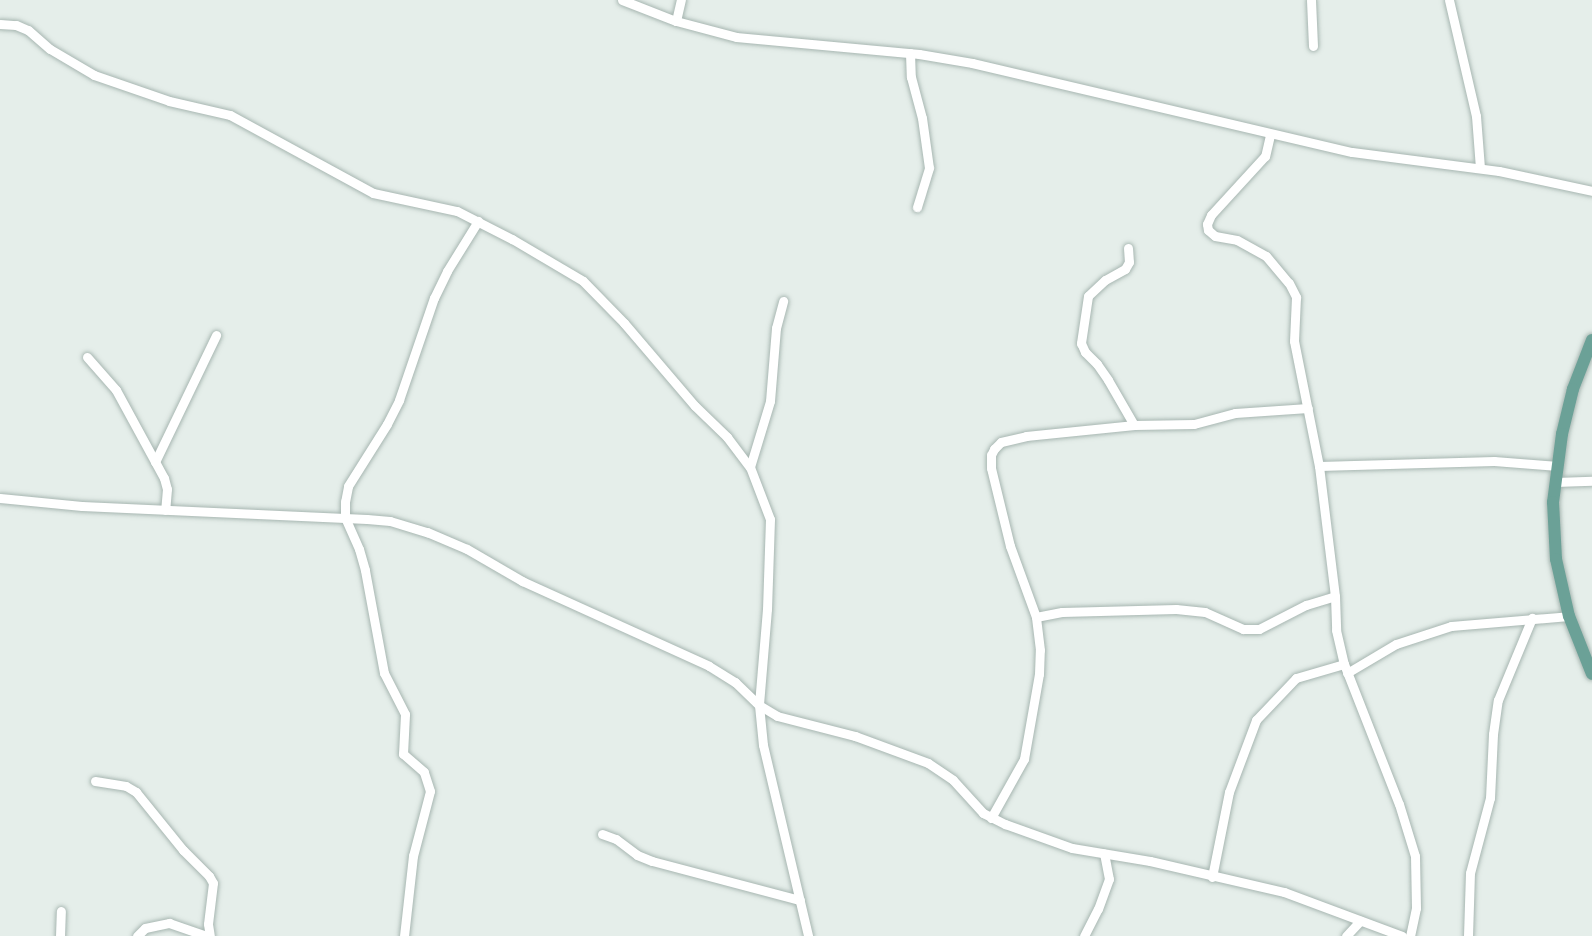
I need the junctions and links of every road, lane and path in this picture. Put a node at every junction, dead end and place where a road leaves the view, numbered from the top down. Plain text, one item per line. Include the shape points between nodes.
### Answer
1 (622, 0) edge
2 (681, 0) edge
3 (1311, 0) edge
4 (1449, 0) edge
5 (676, 21) junction
6 (0, 24) edge
7 (1313, 46) dead end
8 (910, 53) junction
9 (1270, 135) junction
10 (1480, 168) junction
11 (1592, 190) edge
12 (917, 207) dead end
13 (478, 221) junction
14 (1128, 248) dead end
15 (783, 301) dead end
16 (216, 335) dead end
17 (1592, 340) edge
18 (87, 357) dead end
19 (1308, 408) junction
20 (1134, 425) junction
21 (155, 462) junction
22 (1318, 466) junction
23 (1558, 466) junction
24 (750, 467) junction
25 (1592, 481) edge
26 (1556, 482) junction
27 (0, 498) edge
28 (165, 510) junction
29 (345, 518) junction
30 (1335, 596) junction
31 (1569, 616) junction
32 (1036, 617) junction
33 (1532, 618) junction
34 (1587, 652) edge
35 (1346, 669) junction
36 (1592, 674) edge
37 (759, 705) junction
38 (95, 781) dead end
39 (992, 818) junction
40 (602, 834) dead end
41 (1104, 853) junction
42 (1212, 877) junction
43 (800, 900) junction
44 (61, 910) dead end
45 (1360, 921) junction
46 (60, 936) edge
47 (137, 936) edge
48 (208, 936) edge
49 (405, 936) edge
50 (808, 936) edge
51 (1084, 936) edge
52 (1346, 936) edge
53 (1402, 936) edge
54 (1410, 936) edge
55 (1468, 936) edge

1 - 5 street
2 - 5 street
3 - 7 street
4 - 10 street via 1476,116
5 - 8 street via 768,42
6 - 13 street via 28,30 50,49 94,75 169,101 230,114 373,193 457,211
8 - 9 street via 1094,90
8 - 12 street via 929,168
9 - 10 street via 1352,152
9 - 19 street via 1265,156 1207,224 1215,236 1253,246 1289,283 1296,297 1294,341
10 - 11 street
13 - 24 street via 583,282 624,322
13 - 29 street via 434,298 399,400 348,486
14 - 20 street via 1125,269 1088,296 1081,343
15 - 24 street via 776,328 770,401
16 - 21 street
17 - 23 main road via 1573,389
18 - 21 street via 116,390
19 - 20 street via 1246,412 1194,424
19 - 22 street
20 - 32 street via 1026,436 1001,442 994,448 991,468 1002,516
21 - 28 street via 167,489
22 - 23 street via 1494,461
22 - 30 street
23 - 26 main road
24 - 37 street via 770,519
25 - 26 street
26 - 31 main road via 1556,559
27 - 28 street via 82,507
28 - 29 street
29 - 37 street via 390,521 427,531 467,549 522,581 709,666 735,682
29 - 49 street via 362,560 384,673 405,714 404,754 424,772 430,791 412,856
30 - 32 street via 1305,605 1259,629 1243,629 1204,612 1176,609 1062,612
30 - 35 street via 1336,630
31 - 33 street
31 - 34 main road
32 - 39 street via 1039,674 1029,738 1024,759
33 - 35 street via 1451,626 1396,644
33 - 55 street via 1498,700 1490,798 1470,873
34 - 36 main road
35 - 42 street via 1296,678 1256,720 1229,792
35 - 54 street via 1415,856 1416,908
37 - 39 street via 790,720 855,736 928,763 953,780 976,807
37 - 43 street via 763,745
38 - 48 street via 126,786 136,792 209,876 213,883
39 - 41 street via 1043,839
40 - 43 street via 652,861
41 - 42 street
41 - 51 street via 1109,879
42 - 45 street via 1284,892
43 - 50 street
44 - 46 street
45 - 52 street
45 - 53 street
47 - 48 street via 146,928 169,922

